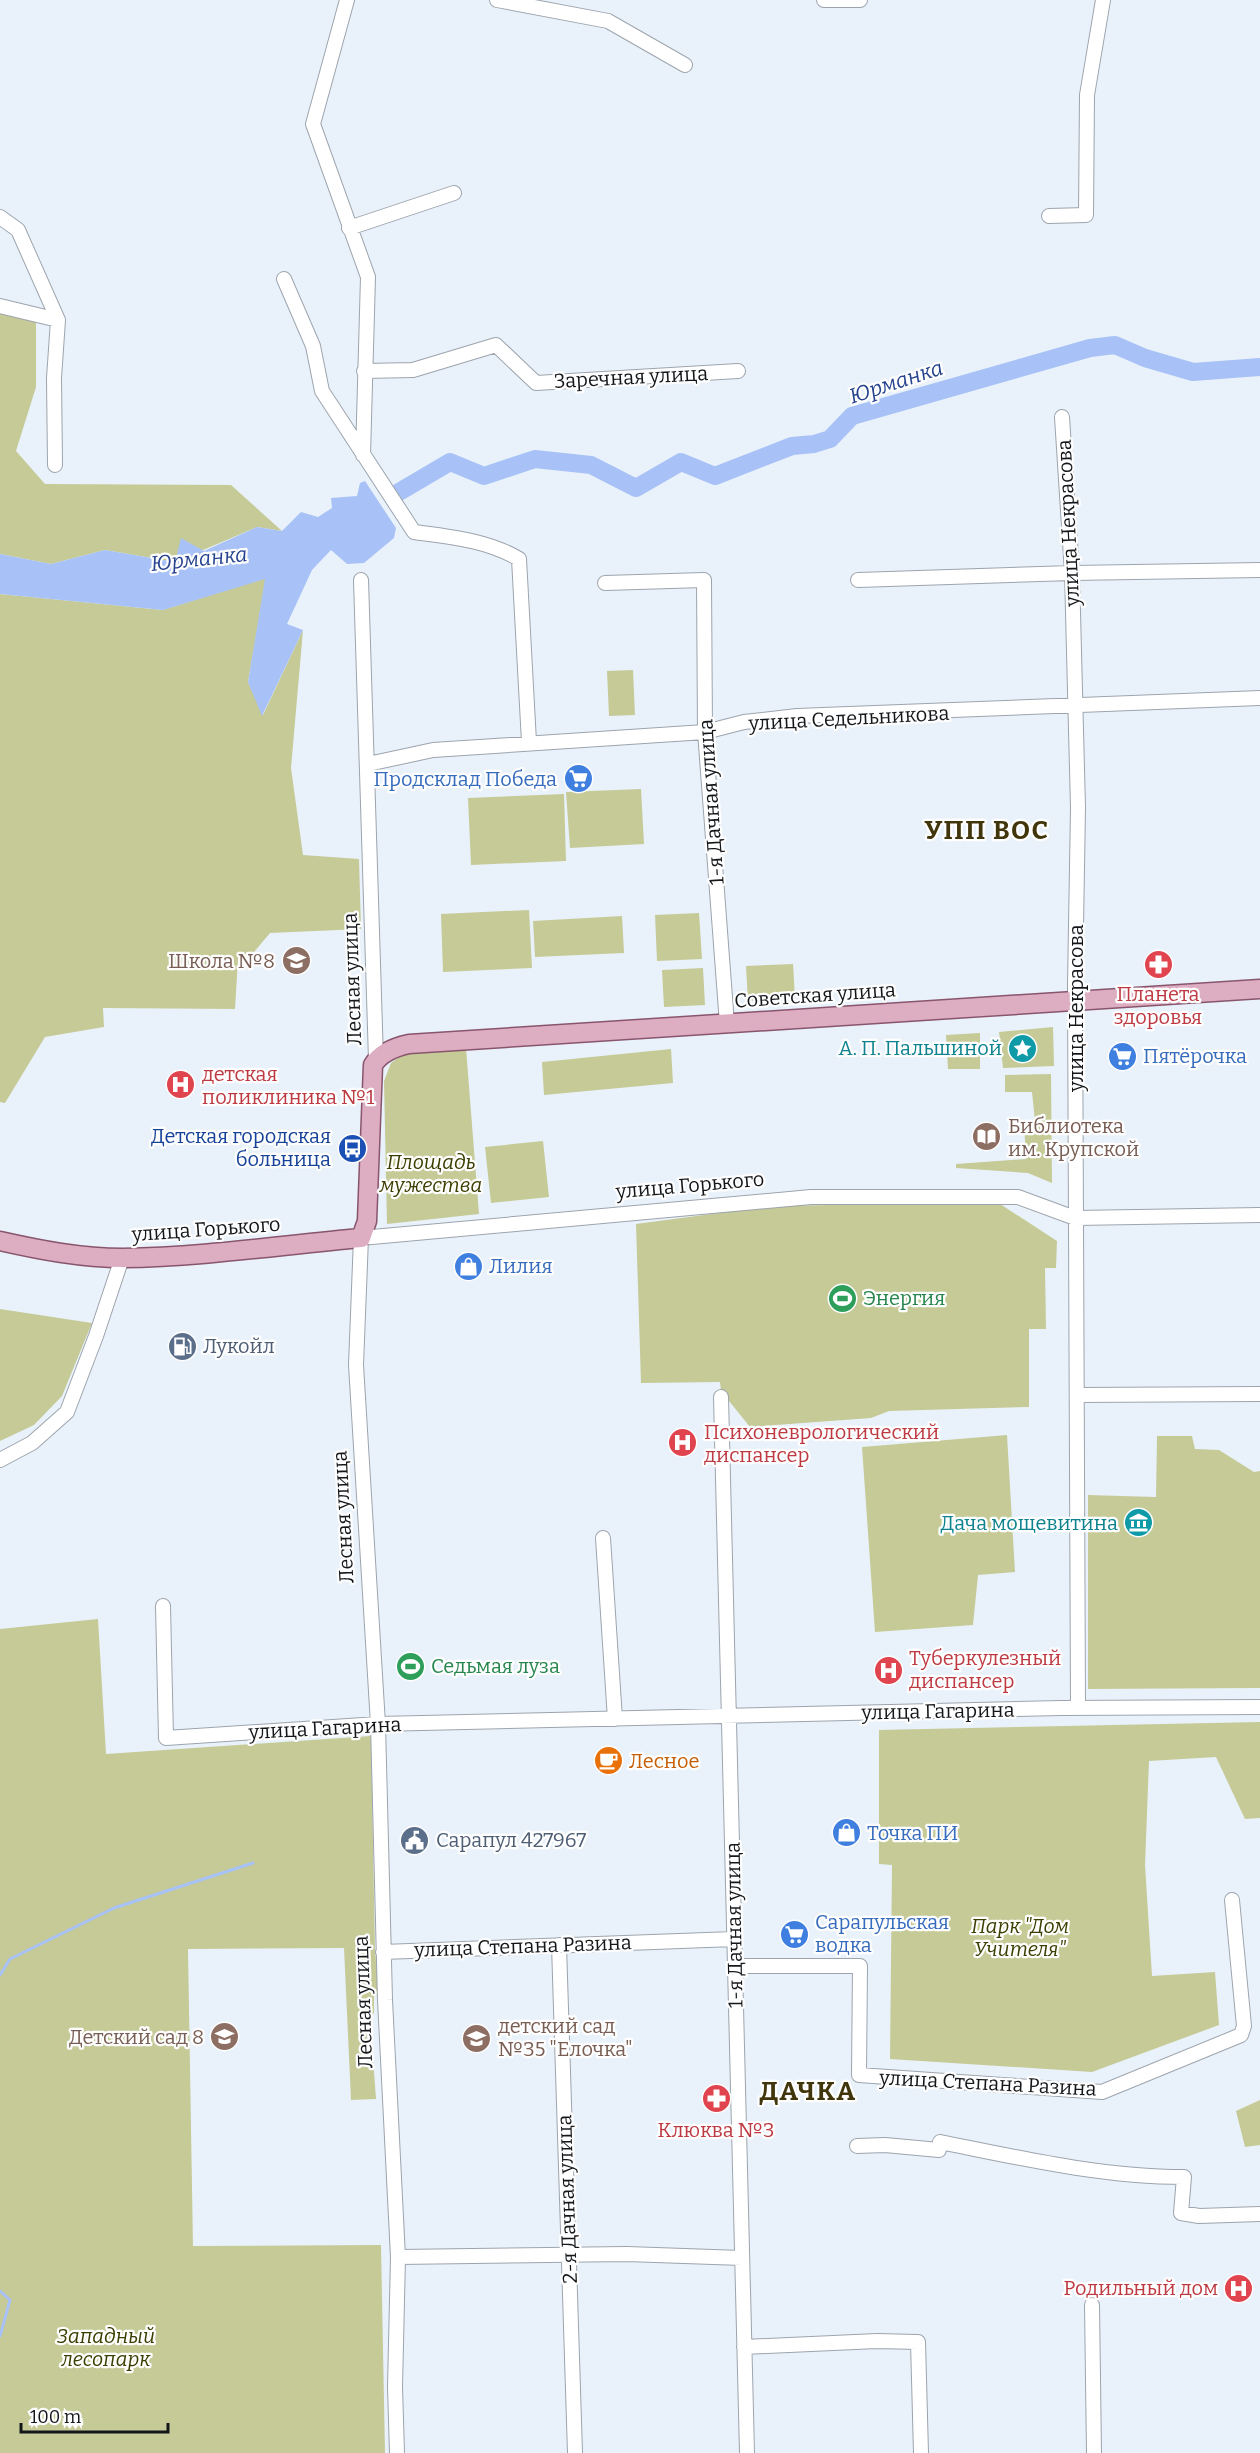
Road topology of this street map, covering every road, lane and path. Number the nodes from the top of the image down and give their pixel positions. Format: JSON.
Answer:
{"nodes":[{"id":1,"x":346,"y":0,"type":"edge"},
{"id":2,"x":497,"y":0,"type":"edge"},
{"id":3,"x":824,"y":0,"type":"edge"},
{"id":4,"x":860,"y":0,"type":"edge"},
{"id":5,"x":1103,"y":0,"type":"edge"},
{"id":6,"x":685,"y":65,"type":"dead end"},
{"id":7,"x":453,"y":193,"type":"dead end"},
{"id":8,"x":1048,"y":216,"type":"dead end"},
{"id":9,"x":0,"y":217,"type":"edge"},
{"id":10,"x":349,"y":228,"type":"junction"},
{"id":11,"x":284,"y":279,"type":"dead end"},
{"id":12,"x":0,"y":306,"type":"edge"},
{"id":13,"x":58,"y":320,"type":"junction"},
{"id":14,"x":364,"y":370,"type":"junction"},
{"id":15,"x":738,"y":371,"type":"dead end"},
{"id":16,"x":1062,"y":417,"type":"dead end"},
{"id":17,"x":363,"y":455,"type":"junction"},
{"id":18,"x":55,"y":465,"type":"dead end"},
{"id":19,"x":1260,"y":570,"type":"edge"},
{"id":20,"x":1072,"y":573,"type":"junction"},
{"id":21,"x":361,"y":580,"type":"dead end"},
{"id":22,"x":858,"y":580,"type":"dead end"},
{"id":23,"x":605,"y":583,"type":"dead end"},
{"id":24,"x":1260,"y":698,"type":"edge"},
{"id":25,"x":1076,"y":706,"type":"junction"},
{"id":26,"x":705,"y":732,"type":"junction"},
{"id":27,"x":529,"y":742,"type":"junction"},
{"id":28,"x":368,"y":764,"type":"junction"},
{"id":29,"x":1260,"y":989,"type":"edge"},
{"id":30,"x":1075,"y":1001,"type":"junction"},
{"id":31,"x":726,"y":1024,"type":"junction"},
{"id":32,"x":376,"y":1060,"type":"junction"},
{"id":33,"x":1260,"y":1215,"type":"edge"},
{"id":34,"x":1075,"y":1218,"type":"junction"},
{"id":35,"x":361,"y":1238,"type":"junction"},
{"id":36,"x":0,"y":1241,"type":"edge"},
{"id":37,"x":122,"y":1258,"type":"junction"},
{"id":38,"x":1260,"y":1394,"type":"edge"},
{"id":39,"x":1077,"y":1395,"type":"junction"},
{"id":40,"x":721,"y":1397,"type":"dead end"},
{"id":41,"x":0,"y":1460,"type":"edge"},
{"id":42,"x":603,"y":1538,"type":"dead end"},
{"id":43,"x":163,"y":1606,"type":"dead end"},
{"id":44,"x":1260,"y":1707,"type":"edge"},
{"id":45,"x":1078,"y":1708,"type":"junction"},
{"id":46,"x":728,"y":1716,"type":"junction"},
{"id":47,"x":615,"y":1719,"type":"junction"},
{"id":48,"x":378,"y":1724,"type":"junction"},
{"id":49,"x":1232,"y":1900,"type":"dead end"},
{"id":50,"x":734,"y":1939,"type":"junction"},
{"id":51,"x":559,"y":1945,"type":"junction"},
{"id":52,"x":383,"y":1952,"type":"junction"},
{"id":53,"x":735,"y":1966,"type":"junction"},
{"id":54,"x":856,"y":2146,"type":"dead end"},
{"id":55,"x":1260,"y":2214,"type":"edge"},
{"id":56,"x":569,"y":2254,"type":"junction"},
{"id":57,"x":398,"y":2257,"type":"junction"},
{"id":58,"x":742,"y":2258,"type":"junction"},
{"id":59,"x":1092,"y":2305,"type":"dead end"},
{"id":60,"x":744,"y":2347,"type":"junction"},
{"id":61,"x":397,"y":2453,"type":"edge"},
{"id":62,"x":575,"y":2453,"type":"edge"},
{"id":63,"x":747,"y":2453,"type":"edge"},
{"id":64,"x":921,"y":2453,"type":"edge"},
{"id":65,"x":1094,"y":2453,"type":"edge"}],
"edges":[{"from":1,"to":10,"type":"street"},
{"from":2,"to":6,"type":"street"},
{"from":3,"to":4,"type":"street"},
{"from":5,"to":8,"type":"street"},
{"from":7,"to":10,"type":"street"},
{"from":9,"to":13,"type":"street"},
{"from":10,"to":14,"type":"street"},
{"from":11,"to":17,"type":"street"},
{"from":12,"to":13,"type":"street"},
{"from":13,"to":18,"type":"street"},
{"from":14,"to":15,"type":"street","name":"Заречная улица"},
{"from":14,"to":17,"type":"street"},
{"from":16,"to":20,"type":"street","name":"улица Некрасова"},
{"from":17,"to":27,"type":"street"},
{"from":19,"to":20,"type":"street"},
{"from":20,"to":22,"type":"street"},
{"from":20,"to":25,"type":"street","name":"улица Некрасова"},
{"from":21,"to":28,"type":"street","name":"Лесная улица"},
{"from":23,"to":26,"type":"street","name":"1-я Дачная улица"},
{"from":24,"to":25,"type":"street","name":"улица Седельникова"},
{"from":25,"to":26,"type":"street","name":"улица Седельникова"},
{"from":25,"to":30,"type":"street","name":"улица Некрасова"},
{"from":26,"to":27,"type":"street","name":"улица Седельникова"},
{"from":26,"to":31,"type":"street","name":"1-я Дачная улица"},
{"from":27,"to":28,"type":"street","name":"улица Седельникова"},
{"from":28,"to":32,"type":"street","name":"Лесная улица"},
{"from":29,"to":30,"type":"main road","name":"Советская улица"},
{"from":30,"to":31,"type":"main road","name":"Советская улица"},
{"from":30,"to":34,"type":"street","name":"улица Некрасова"},
{"from":31,"to":32,"type":"main road","name":"Советская улица"},
{"from":32,"to":35,"type":"main road","name":"Лесная улица"},
{"from":33,"to":34,"type":"street","name":"улица Горького"},
{"from":34,"to":35,"type":"street","name":"улица Горького"},
{"from":34,"to":39,"type":"street","name":"улица Некрасова"},
{"from":35,"to":37,"type":"main road","name":"улица Горького"},
{"from":35,"to":48,"type":"street","name":"Лесная улица"},
{"from":36,"to":37,"type":"main road","name":"улица Горького"},
{"from":37,"to":41,"type":"street"},
{"from":38,"to":39,"type":"street"},
{"from":39,"to":45,"type":"street","name":"улица Некрасова"},
{"from":40,"to":46,"type":"street","name":"1-я Дачная улица"},
{"from":42,"to":47,"type":"street"},
{"from":43,"to":48,"type":"street","name":"улица Гагарина"},
{"from":44,"to":45,"type":"street","name":"улица Гагарина"},
{"from":45,"to":46,"type":"street","name":"улица Гагарина"},
{"from":46,"to":47,"type":"street","name":"улица Гагарина"},
{"from":46,"to":50,"type":"street","name":"1-я Дачная улица"},
{"from":47,"to":48,"type":"street","name":"улица Гагарина"},
{"from":48,"to":52,"type":"street","name":"Лесная улица"},
{"from":49,"to":53,"type":"street","name":"улица Степана Разина"},
{"from":50,"to":51,"type":"street","name":"улица Степана Разина"},
{"from":50,"to":53,"type":"street","name":"1-я Дачная улица"},
{"from":51,"to":52,"type":"street","name":"улица Степана Разина"},
{"from":51,"to":56,"type":"street","name":"2-я Дачная улица"},
{"from":52,"to":57,"type":"street","name":"Лесная улица"},
{"from":53,"to":58,"type":"street","name":"1-я Дачная улица"},
{"from":54,"to":55,"type":"street"},
{"from":56,"to":57,"type":"street"},
{"from":56,"to":58,"type":"street"},
{"from":56,"to":62,"type":"street","name":"2-я Дачная улица"},
{"from":57,"to":61,"type":"street","name":"Лесная улица"},
{"from":58,"to":60,"type":"street","name":"1-я Дачная улица"},
{"from":59,"to":65,"type":"street"},
{"from":60,"to":63,"type":"street","name":"1-я Дачная улица"},
{"from":60,"to":64,"type":"street"}]}
